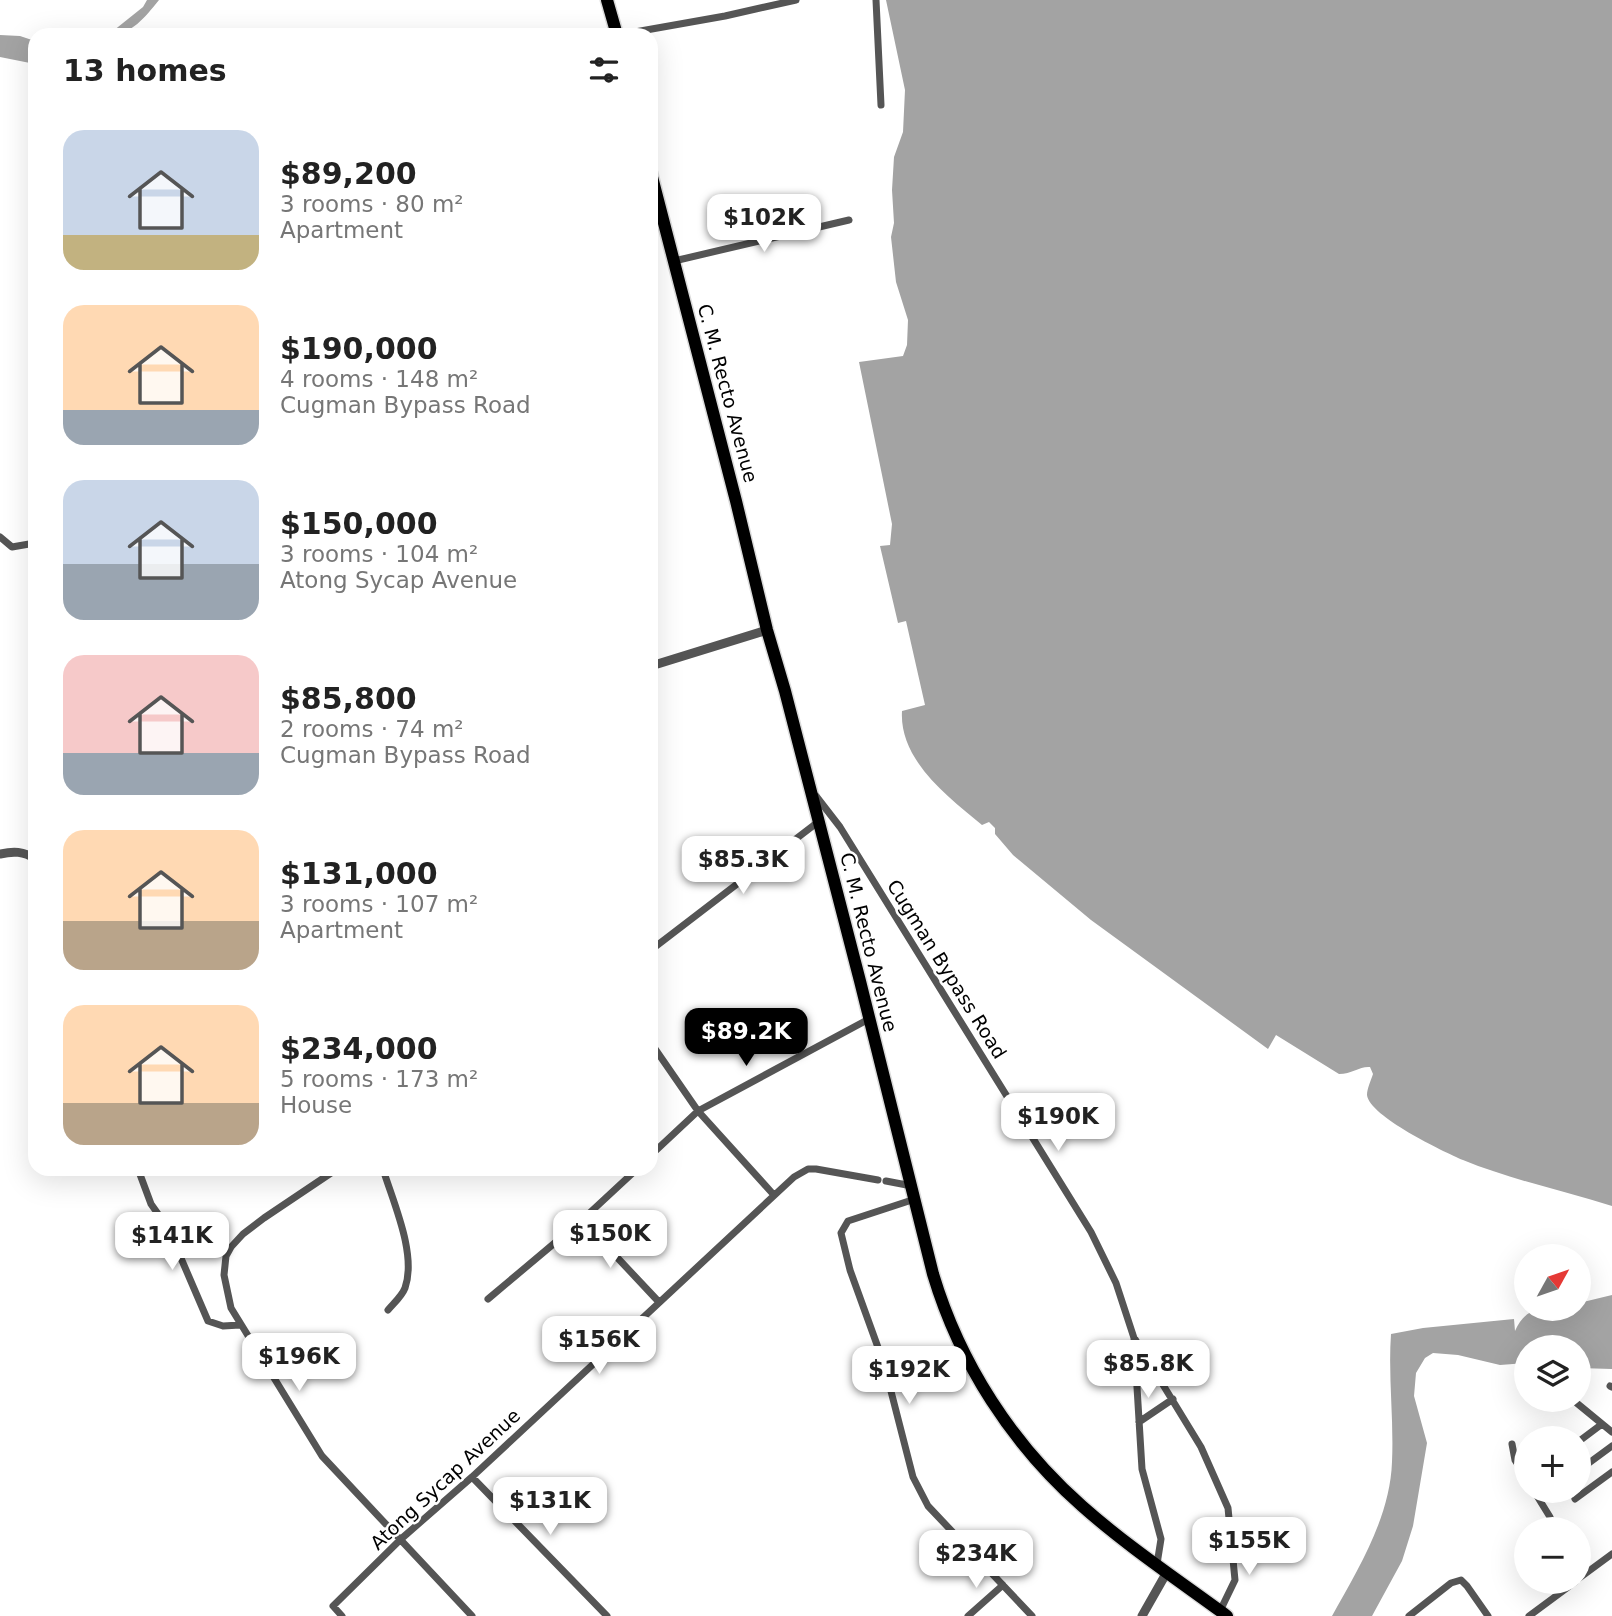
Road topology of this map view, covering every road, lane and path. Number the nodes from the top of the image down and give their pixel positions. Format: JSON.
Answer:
{"nodes":[{"id":1,"x":607,"y":0,"type":"edge"},
{"id":2,"x":796,"y":0,"type":"edge"},
{"id":3,"x":876,"y":0,"type":"edge"},
{"id":4,"x":615,"y":28,"type":"edge"},
{"id":5,"x":657,"y":28,"type":"edge"},
{"id":6,"x":881,"y":105,"type":"dead end"},
{"id":7,"x":658,"y":200,"type":"edge"},
{"id":8,"x":849,"y":220,"type":"dead end"},
{"id":9,"x":674,"y":261,"type":"junction"},
{"id":10,"x":0,"y":537,"type":"edge"},
{"id":11,"x":28,"y":544,"type":"edge"},
{"id":12,"x":767,"y":630,"type":"junction"},
{"id":13,"x":658,"y":664,"type":"edge"},
{"id":14,"x":811,"y":790,"type":"junction"},
{"id":15,"x":818,"y":822,"type":"junction"},
{"id":16,"x":0,"y":854,"type":"edge"},
{"id":17,"x":28,"y":854,"type":"edge"},
{"id":18,"x":658,"y":945,"type":"edge"},
{"id":19,"x":869,"y":1019,"type":"junction"},
{"id":20,"x":658,"y":1053,"type":"edge"},
{"id":21,"x":698,"y":1111,"type":"junction"},
{"id":22,"x":658,"y":1149,"type":"edge"},
{"id":23,"x":141,"y":1176,"type":"edge"},
{"id":24,"x":327,"y":1176,"type":"edge"},
{"id":25,"x":385,"y":1176,"type":"edge"},
{"id":26,"x":629,"y":1176,"type":"edge"},
{"id":27,"x":914,"y":1193,"type":"junction"},
{"id":28,"x":774,"y":1194,"type":"junction"},
{"id":29,"x":582,"y":1220,"type":"junction"},
{"id":30,"x":488,"y":1299,"type":"dead end"},
{"id":31,"x":658,"y":1301,"type":"junction"},
{"id":32,"x":388,"y":1310,"type":"dead end"},
{"id":33,"x":240,"y":1325,"type":"junction"},
{"id":34,"x":1134,"y":1338,"type":"junction"},
{"id":35,"x":1172,"y":1399,"type":"junction"},
{"id":36,"x":1588,"y":1412,"type":"edge"},
{"id":37,"x":1139,"y":1422,"type":"junction"},
{"id":38,"x":1602,"y":1424,"type":"junction"},
{"id":39,"x":1591,"y":1432,"type":"edge"},
{"id":40,"x":1612,"y":1432,"type":"edge"},
{"id":41,"x":1512,"y":1444,"type":"dead end"},
{"id":42,"x":1612,"y":1446,"type":"edge"},
{"id":43,"x":1514,"y":1455,"type":"edge"},
{"id":44,"x":1591,"y":1461,"type":"edge"},
{"id":45,"x":1612,"y":1472,"type":"edge"},
{"id":46,"x":472,"y":1477,"type":"junction"},
{"id":47,"x":1591,"y":1487,"type":"edge"},
{"id":48,"x":401,"y":1539,"type":"junction"},
{"id":49,"x":1612,"y":1554,"type":"edge"},
{"id":50,"x":1162,"y":1568,"type":"junction"},
{"id":51,"x":1591,"y":1568,"type":"edge"},
{"id":52,"x":1003,"y":1585,"type":"junction"},
{"id":53,"x":1557,"y":1594,"type":"edge"},
{"id":54,"x":1224,"y":1614,"type":"edge"},
{"id":55,"x":342,"y":1616,"type":"edge"},
{"id":56,"x":472,"y":1616,"type":"edge"},
{"id":57,"x":607,"y":1616,"type":"edge"},
{"id":58,"x":968,"y":1616,"type":"edge"},
{"id":59,"x":1032,"y":1616,"type":"edge"},
{"id":60,"x":1142,"y":1616,"type":"edge"},
{"id":61,"x":1409,"y":1616,"type":"edge"},
{"id":62,"x":1488,"y":1616,"type":"edge"},
{"id":63,"x":1529,"y":1616,"type":"edge"}],
"edges":[{"from":1,"to":4,"type":"highway"},
{"from":2,"to":5,"type":"street"},
{"from":3,"to":6,"type":"street"},
{"from":7,"to":9,"type":"highway","name":"C. M. Recto Avenue"},
{"from":8,"to":9,"type":"street"},
{"from":9,"to":12,"type":"highway","name":"C. M. Recto Avenue"},
{"from":10,"to":11,"type":"street"},
{"from":12,"to":13,"type":"street"},
{"from":12,"to":14,"type":"highway","name":"C. M. Recto Avenue"},
{"from":14,"to":15,"type":"highway","name":"C. M. Recto Avenue"},
{"from":14,"to":34,"type":"street","name":"Cugman Bypass Road"},
{"from":15,"to":18,"type":"street"},
{"from":15,"to":19,"type":"highway","name":"C. M. Recto Avenue"},
{"from":16,"to":17,"type":"street"},
{"from":19,"to":21,"type":"street"},
{"from":19,"to":27,"type":"highway","name":"C. M. Recto Avenue"},
{"from":20,"to":21,"type":"street"},
{"from":21,"to":22,"type":"street"},
{"from":21,"to":28,"type":"street"},
{"from":23,"to":33,"type":"street"},
{"from":24,"to":33,"type":"street"},
{"from":25,"to":32,"type":"street"},
{"from":26,"to":29,"type":"street"},
{"from":27,"to":28,"type":"street","name":"Atong Sycap Avenue"},
{"from":27,"to":50,"type":"highway","name":"C. M. Recto Avenue"},
{"from":27,"to":52,"type":"street"},
{"from":28,"to":31,"type":"street","name":"Atong Sycap Avenue"},
{"from":29,"to":30,"type":"street"},
{"from":29,"to":31,"type":"street"},
{"from":31,"to":46,"type":"street","name":"Atong Sycap Avenue"},
{"from":33,"to":48,"type":"street"},
{"from":34,"to":35,"type":"street"},
{"from":34,"to":37,"type":"street","name":"Cugman Bypass Road"},
{"from":35,"to":37,"type":"street"},
{"from":35,"to":54,"type":"street"},
{"from":36,"to":38,"type":"street"},
{"from":37,"to":50,"type":"street","name":"Cugman Bypass Road"},
{"from":38,"to":39,"type":"street"},
{"from":38,"to":40,"type":"street"},
{"from":41,"to":43,"type":"street"},
{"from":42,"to":44,"type":"street"},
{"from":45,"to":47,"type":"street"},
{"from":46,"to":48,"type":"street","name":"Atong Sycap Avenue"},
{"from":46,"to":57,"type":"street"},
{"from":48,"to":55,"type":"street","name":"Atong Sycap Avenue"},
{"from":48,"to":56,"type":"street"},
{"from":49,"to":51,"type":"street"},
{"from":50,"to":54,"type":"highway","name":"C. M. Recto Avenue"},
{"from":50,"to":60,"type":"street"},
{"from":52,"to":58,"type":"street"},
{"from":52,"to":59,"type":"street"},
{"from":53,"to":63,"type":"street"},
{"from":61,"to":62,"type":"street"}]}
